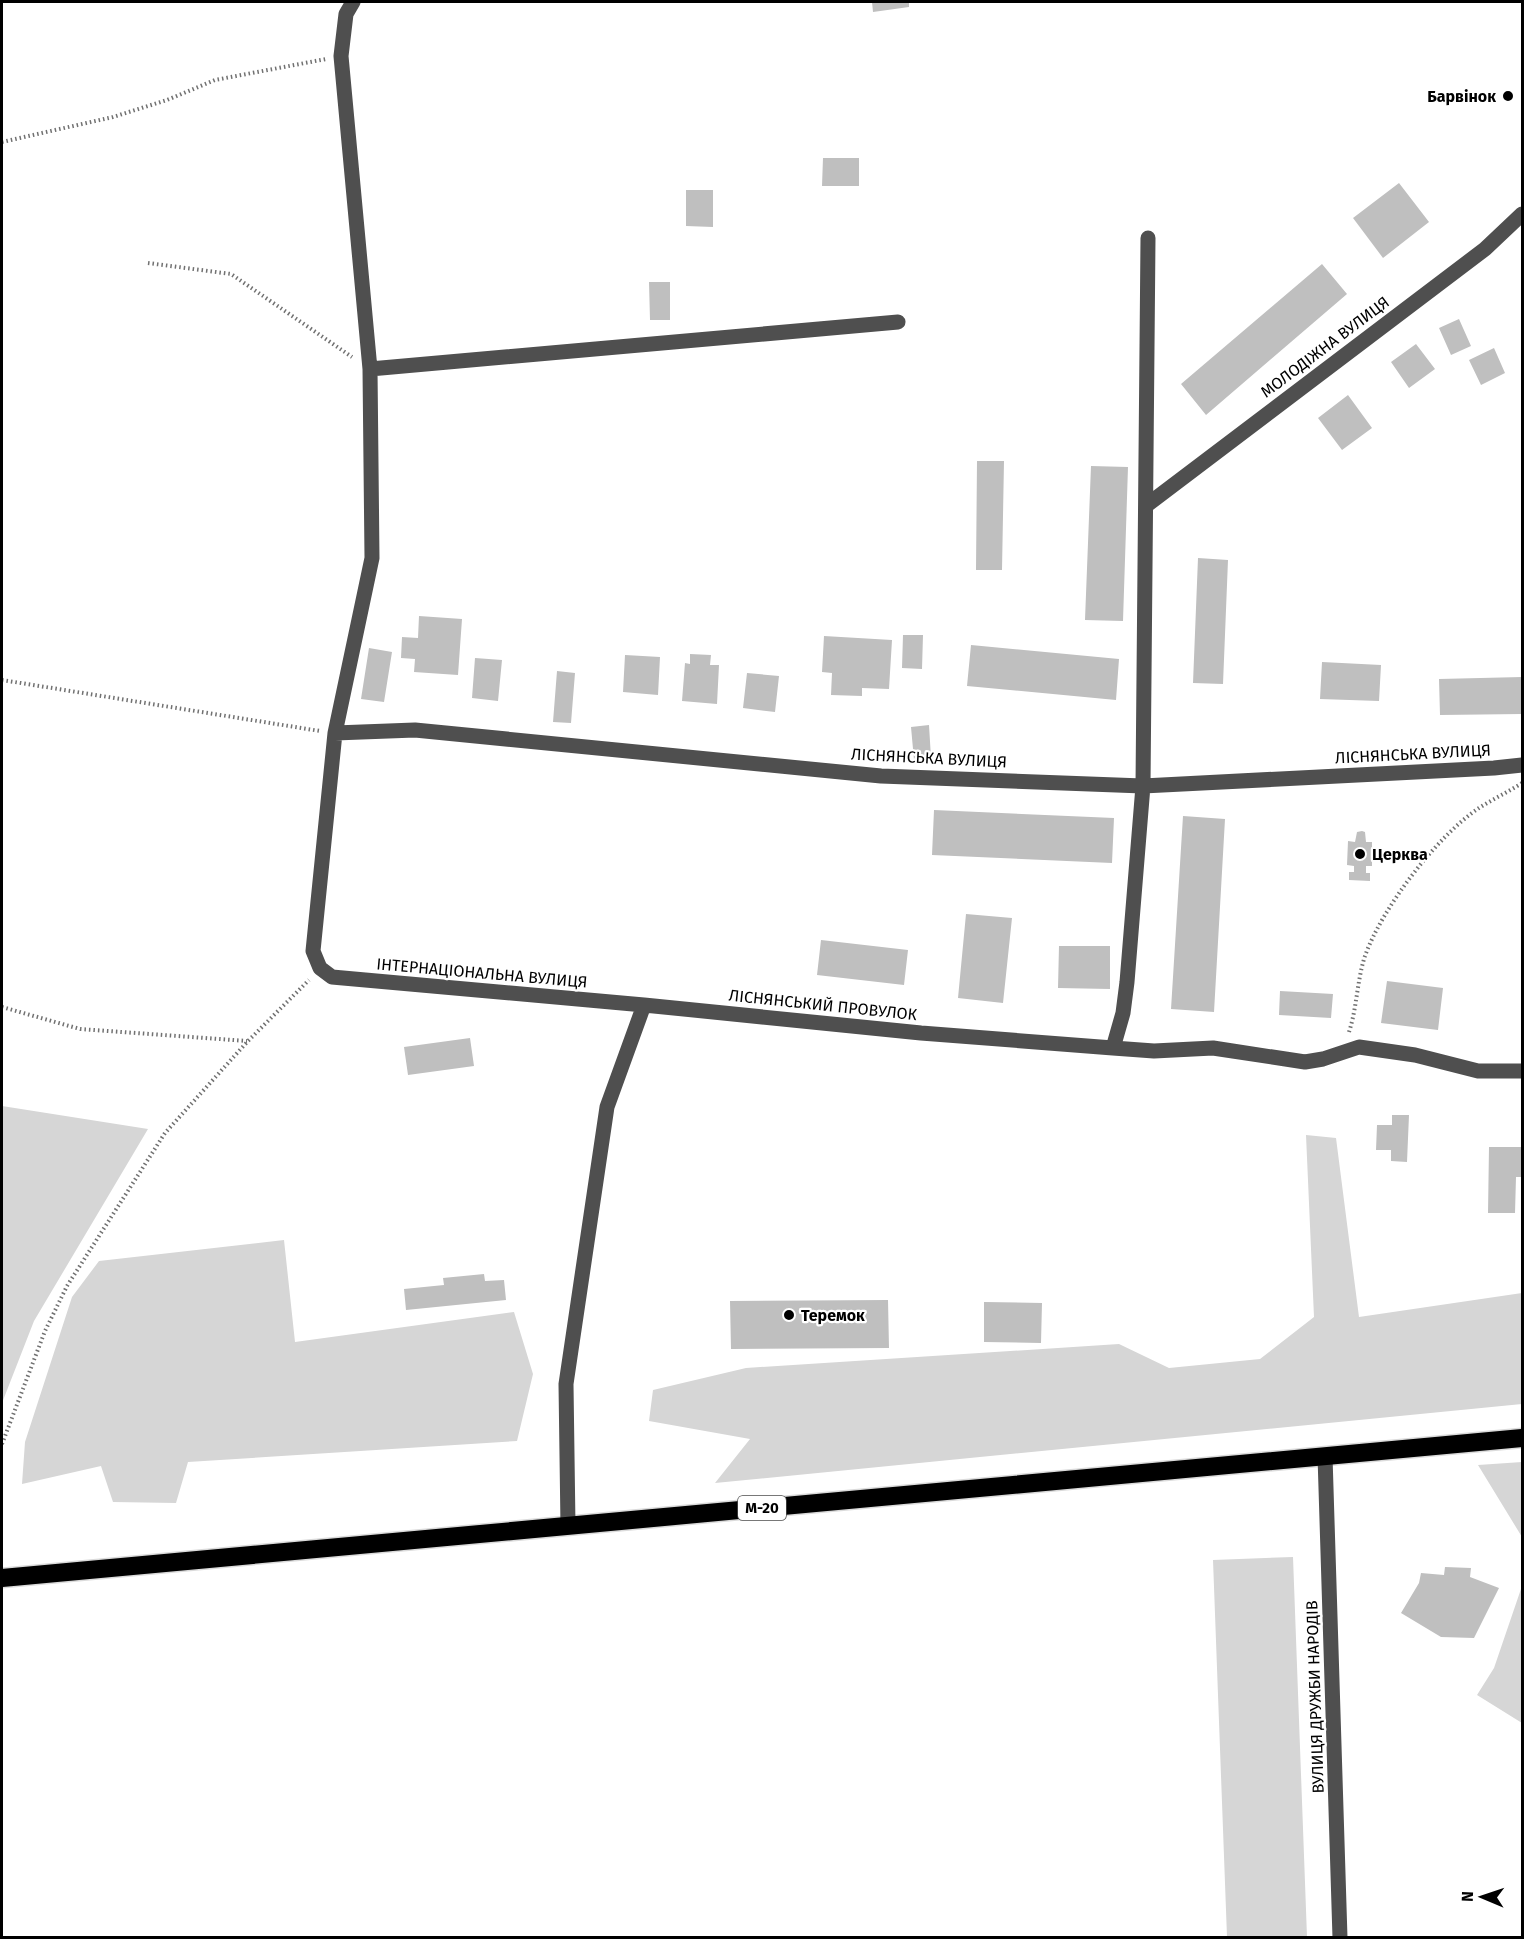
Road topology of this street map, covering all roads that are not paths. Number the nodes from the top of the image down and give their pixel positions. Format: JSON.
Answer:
{"nodes":[{"id":1,"x":348,"y":6,"type":"edge"},
{"id":2,"x":1522,"y":214,"type":"edge"},
{"id":3,"x":1148,"y":238,"type":"dead end"},
{"id":4,"x":898,"y":322,"type":"dead end"},
{"id":5,"x":370,"y":369,"type":"junction"},
{"id":6,"x":1146,"y":505,"type":"junction"},
{"id":7,"x":335,"y":733,"type":"junction"},
{"id":8,"x":1522,"y":765,"type":"edge"},
{"id":9,"x":1143,"y":786,"type":"junction"},
{"id":10,"x":644,"y":1005,"type":"junction"},
{"id":11,"x":1113,"y":1048,"type":"junction"},
{"id":12,"x":1522,"y":1071,"type":"edge"},
{"id":13,"x":1522,"y":1438,"type":"edge"},
{"id":14,"x":1325,"y":1456,"type":"junction"},
{"id":15,"x":568,"y":1526,"type":"junction"},
{"id":16,"x":2,"y":1578,"type":"edge"},
{"id":17,"x":1340,"y":1938,"type":"edge"}],
"edges":[{"from":1,"to":5,"type":"street"},
{"from":2,"to":6,"type":"street","name":"МОЛОДІЖНА ВУЛИЦЯ"},
{"from":3,"to":6,"type":"street"},
{"from":4,"to":5,"type":"street"},
{"from":5,"to":7,"type":"street"},
{"from":6,"to":9,"type":"street"},
{"from":7,"to":9,"type":"street","name":"ЛІСНЯНСЬКА ВУЛИЦЯ"},
{"from":7,"to":10,"type":"street","name":"ІНТЕРНАЦІОНАЛЬНА ВУЛИЦЯ"},
{"from":8,"to":9,"type":"street","name":"ЛІСНЯНСЬКА ВУЛИЦЯ"},
{"from":9,"to":11,"type":"street"},
{"from":10,"to":11,"type":"street","name":"ЛІСНЯНСЬКИЙ ПРОВУЛОК"},
{"from":10,"to":15,"type":"street"},
{"from":11,"to":12,"type":"street","name":"ЛІСНЯНСЬКИЙ ПРОВУЛОК"},
{"from":13,"to":14,"type":"highway","number":"М-20"},
{"from":14,"to":15,"type":"highway","number":"М-20"},
{"from":14,"to":17,"type":"street","name":"ВУЛИЦЯ ДРУЖБИ НАРОДІВ"},
{"from":15,"to":16,"type":"highway","number":"М-20"}]}
